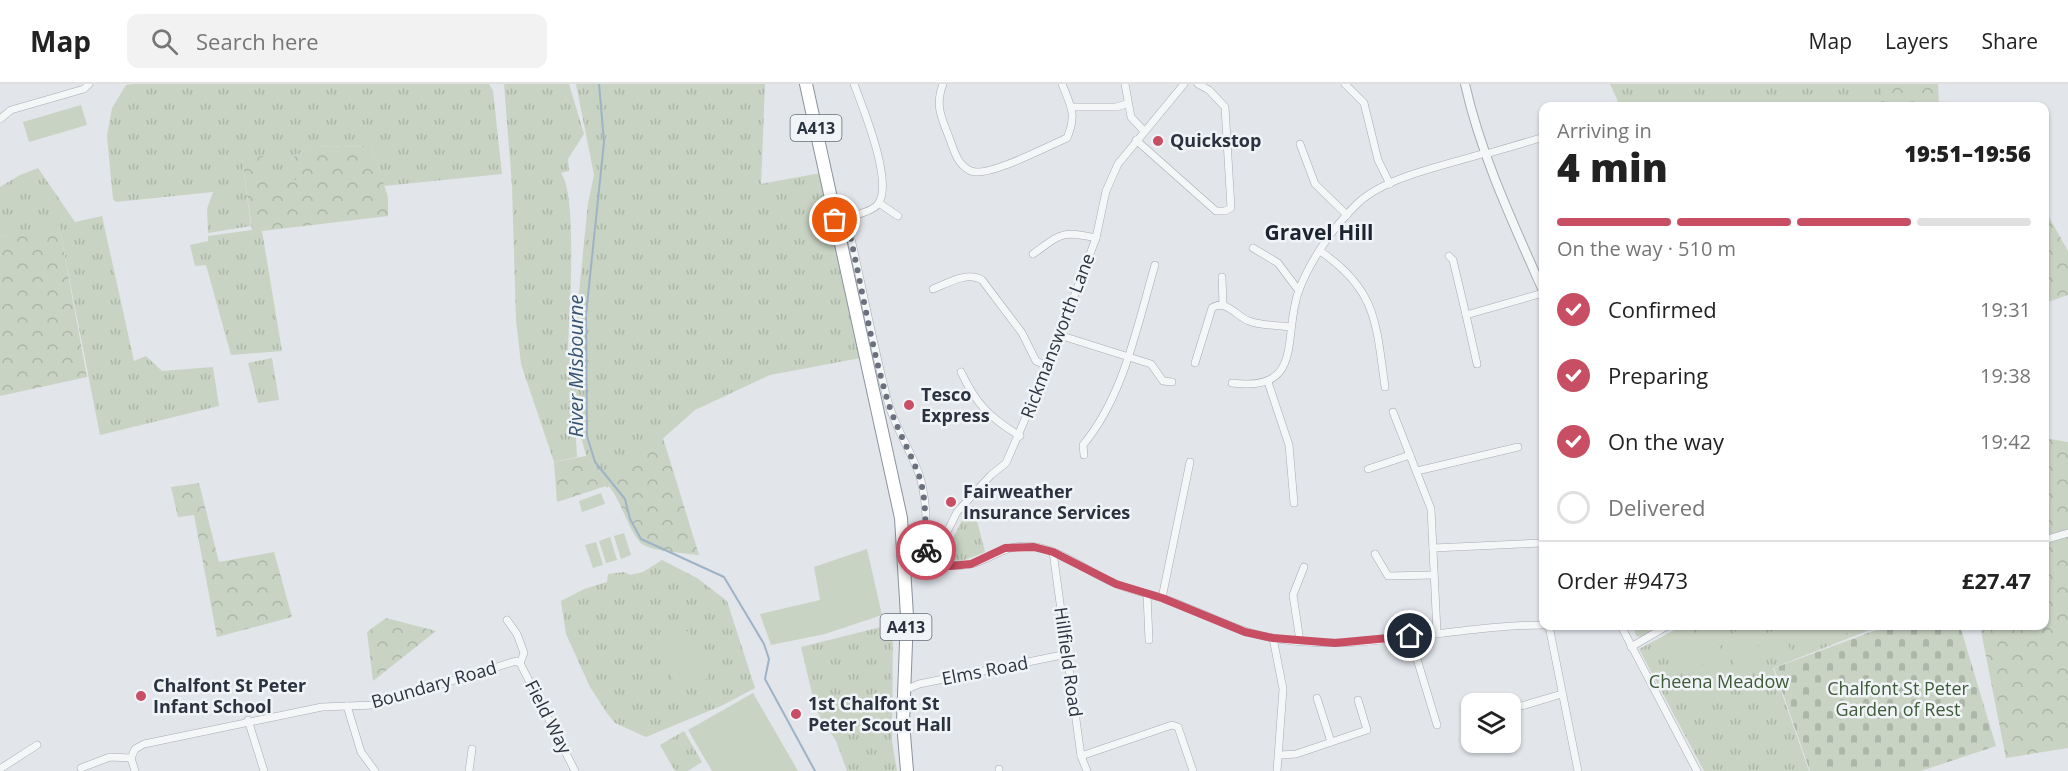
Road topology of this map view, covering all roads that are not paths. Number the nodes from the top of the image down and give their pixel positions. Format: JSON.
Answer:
{"nodes":[{"id":1,"x":89,"y":84,"type":"edge"},
{"id":2,"x":806,"y":84,"type":"edge"},
{"id":3,"x":854,"y":84,"type":"edge"},
{"id":4,"x":943,"y":84,"type":"edge"},
{"id":5,"x":1062,"y":84,"type":"edge"},
{"id":6,"x":1125,"y":84,"type":"edge"},
{"id":7,"x":1184,"y":84,"type":"edge"},
{"id":8,"x":1198,"y":84,"type":"edge"},
{"id":9,"x":1345,"y":84,"type":"edge"},
{"id":10,"x":1465,"y":84,"type":"edge"},
{"id":11,"x":1127,"y":104,"type":"junction"},
{"id":12,"x":1071,"y":107,"type":"junction"},
{"id":13,"x":0,"y":119,"type":"edge"},
{"id":14,"x":1144,"y":131,"type":"junction"},
{"id":15,"x":1539,"y":138,"type":"edge"},
{"id":16,"x":1136,"y":140,"type":"junction"},
{"id":17,"x":1300,"y":144,"type":"dead end"},
{"id":18,"x":1485,"y":154,"type":"junction"},
{"id":19,"x":1390,"y":184,"type":"junction"},
{"id":20,"x":879,"y":203,"type":"junction"},
{"id":21,"x":1347,"y":215,"type":"junction"},
{"id":22,"x":898,"y":216,"type":"dead end"},
{"id":23,"x":841,"y":219,"type":"junction"},
{"id":24,"x":1096,"y":238,"type":"junction"},
{"id":25,"x":1253,"y":248,"type":"dead end"},
{"id":26,"x":1320,"y":250,"type":"junction"},
{"id":27,"x":1033,"y":254,"type":"dead end"},
{"id":28,"x":1449,"y":256,"type":"dead end"},
{"id":29,"x":1155,"y":265,"type":"dead end"},
{"id":30,"x":1222,"y":277,"type":"dead end"},
{"id":31,"x":1539,"y":283,"type":"edge"},
{"id":32,"x":933,"y":288,"type":"dead end"},
{"id":33,"x":1299,"y":291,"type":"junction"},
{"id":34,"x":1539,"y":294,"type":"edge"},
{"id":35,"x":1222,"y":305,"type":"junction"},
{"id":36,"x":1466,"y":315,"type":"junction"},
{"id":37,"x":1291,"y":327,"type":"junction"},
{"id":38,"x":1059,"y":334,"type":"junction"},
{"id":39,"x":1127,"y":357,"type":"junction"},
{"id":40,"x":1195,"y":363,"type":"dead end"},
{"id":41,"x":1478,"y":364,"type":"dead end"},
{"id":42,"x":1048,"y":366,"type":"junction"},
{"id":43,"x":961,"y":372,"type":"dead end"},
{"id":44,"x":1172,"y":382,"type":"dead end"},
{"id":45,"x":1268,"y":382,"type":"junction"},
{"id":46,"x":1232,"y":383,"type":"dead end"},
{"id":47,"x":1385,"y":387,"type":"dead end"},
{"id":48,"x":1393,"y":412,"type":"dead end"},
{"id":49,"x":1020,"y":435,"type":"junction"},
{"id":50,"x":1518,"y":447,"type":"dead end"},
{"id":51,"x":1084,"y":455,"type":"dead end"},
{"id":52,"x":1410,"y":455,"type":"junction"},
{"id":53,"x":1190,"y":462,"type":"dead end"},
{"id":54,"x":986,"y":468,"type":"dead end"},
{"id":55,"x":1368,"y":469,"type":"dead end"},
{"id":56,"x":1417,"y":471,"type":"junction"},
{"id":57,"x":991,"y":475,"type":"junction"},
{"id":58,"x":1294,"y":503,"type":"dead end"},
{"id":59,"x":2068,"y":533,"type":"edge"},
{"id":60,"x":2049,"y":539,"type":"edge"},
{"id":61,"x":1539,"y":543,"type":"edge"},
{"id":62,"x":1433,"y":548,"type":"junction"},
{"id":63,"x":1053,"y":552,"type":"junction"},
{"id":64,"x":1375,"y":554,"type":"dead end"},
{"id":65,"x":927,"y":561,"type":"junction"},
{"id":66,"x":906,"y":564,"type":"junction"},
{"id":67,"x":1304,"y":567,"type":"dead end"},
{"id":68,"x":1434,"y":575,"type":"junction"},
{"id":69,"x":1147,"y":594,"type":"junction"},
{"id":70,"x":1162,"y":598,"type":"junction"},
{"id":71,"x":507,"y":620,"type":"dead end"},
{"id":72,"x":1539,"y":625,"type":"edge"},
{"id":73,"x":1550,"y":630,"type":"edge"},
{"id":74,"x":1623,"y":630,"type":"edge"},
{"id":75,"x":1660,"y":630,"type":"edge"},
{"id":76,"x":1437,"y":632,"type":"junction"},
{"id":77,"x":1410,"y":636,"type":"junction"},
{"id":78,"x":1273,"y":638,"type":"junction"},
{"id":79,"x":1149,"y":640,"type":"dead end"},
{"id":80,"x":1300,"y":641,"type":"junction"},
{"id":81,"x":1631,"y":647,"type":"junction"},
{"id":82,"x":1066,"y":654,"type":"junction"},
{"id":83,"x":520,"y":663,"type":"junction"},
{"id":84,"x":905,"y":690,"type":"junction"},
{"id":85,"x":1562,"y":694,"type":"junction"},
{"id":86,"x":1317,"y":698,"type":"dead end"},
{"id":87,"x":1358,"y":700,"type":"dead end"},
{"id":88,"x":348,"y":706,"type":"junction"},
{"id":89,"x":1521,"y":706,"type":"edge"},
{"id":90,"x":248,"y":720,"type":"junction"},
{"id":91,"x":1437,"y":725,"type":"dead end"},
{"id":92,"x":1330,"y":742,"type":"junction"},
{"id":93,"x":37,"y":745,"type":"dead end"},
{"id":94,"x":472,"y":749,"type":"dead end"},
{"id":95,"x":1280,"y":755,"type":"junction"},
{"id":96,"x":1081,"y":756,"type":"junction"},
{"id":97,"x":131,"y":758,"type":"junction"},
{"id":98,"x":81,"y":768,"type":"dead end"},
{"id":99,"x":0,"y":769,"type":"edge"},
{"id":100,"x":135,"y":771,"type":"edge"},
{"id":101,"x":264,"y":771,"type":"edge"},
{"id":102,"x":375,"y":771,"type":"edge"},
{"id":103,"x":469,"y":771,"type":"edge"},
{"id":104,"x":575,"y":771,"type":"edge"},
{"id":105,"x":907,"y":771,"type":"edge"},
{"id":106,"x":1087,"y":771,"type":"edge"},
{"id":107,"x":1193,"y":771,"type":"edge"},
{"id":108,"x":1277,"y":771,"type":"edge"},
{"id":109,"x":1578,"y":771,"type":"edge"},
{"id":110,"x":1697,"y":771,"type":"edge"}],
"edges":[{"from":1,"to":13,"type":"street"},
{"from":2,"to":23,"type":"highway","number":"A413"},
{"from":3,"to":20,"type":"street"},
{"from":4,"to":12,"type":"street"},
{"from":5,"to":12,"type":"street"},
{"from":6,"to":11,"type":"street"},
{"from":7,"to":14,"type":"street","name":"Rickmansworth Lane"},
{"from":8,"to":16,"type":"street"},
{"from":9,"to":19,"type":"street"},
{"from":10,"to":18,"type":"street"},
{"from":11,"to":12,"type":"street"},
{"from":11,"to":14,"type":"street"},
{"from":14,"to":16,"type":"street","name":"Rickmansworth Lane"},
{"from":15,"to":18,"type":"street"},
{"from":16,"to":24,"type":"street","name":"Rickmansworth Lane"},
{"from":17,"to":21,"type":"street"},
{"from":18,"to":19,"type":"street"},
{"from":18,"to":31,"type":"street"},
{"from":19,"to":21,"type":"street"},
{"from":20,"to":22,"type":"street"},
{"from":20,"to":23,"type":"street"},
{"from":21,"to":26,"type":"street"},
{"from":23,"to":65,"type":"street"},
{"from":23,"to":66,"type":"highway","number":"A413"},
{"from":24,"to":27,"type":"street"},
{"from":24,"to":38,"type":"street","name":"Rickmansworth Lane"},
{"from":25,"to":33,"type":"street"},
{"from":26,"to":33,"type":"street"},
{"from":26,"to":47,"type":"street"},
{"from":28,"to":36,"type":"street"},
{"from":29,"to":39,"type":"street"},
{"from":30,"to":35,"type":"street"},
{"from":32,"to":42,"type":"street"},
{"from":33,"to":37,"type":"street"},
{"from":34,"to":36,"type":"street"},
{"from":35,"to":37,"type":"street"},
{"from":35,"to":40,"type":"street"},
{"from":36,"to":41,"type":"street"},
{"from":37,"to":45,"type":"street"},
{"from":38,"to":39,"type":"street"},
{"from":38,"to":42,"type":"street","name":"Rickmansworth Lane"},
{"from":39,"to":44,"type":"street"},
{"from":39,"to":51,"type":"street"},
{"from":42,"to":49,"type":"street","name":"Rickmansworth Lane"},
{"from":43,"to":49,"type":"street"},
{"from":45,"to":46,"type":"street"},
{"from":45,"to":58,"type":"street"},
{"from":48,"to":52,"type":"street"},
{"from":49,"to":57,"type":"street","name":"Rickmansworth Lane"},
{"from":50,"to":56,"type":"street"},
{"from":52,"to":55,"type":"street"},
{"from":52,"to":56,"type":"street"},
{"from":53,"to":70,"type":"street"},
{"from":54,"to":57,"type":"street"},
{"from":56,"to":62,"type":"street"},
{"from":57,"to":65,"type":"street","name":"Rickmansworth Lane"},
{"from":59,"to":60,"type":"street"},
{"from":61,"to":62,"type":"street"},
{"from":62,"to":68,"type":"street"},
{"from":63,"to":65,"type":"street"},
{"from":63,"to":69,"type":"street"},
{"from":63,"to":82,"type":"street","name":"Hillfield Road"},
{"from":64,"to":68,"type":"street"},
{"from":65,"to":66,"type":"street"},
{"from":66,"to":84,"type":"highway","number":"A413"},
{"from":67,"to":80,"type":"street"},
{"from":68,"to":76,"type":"street"},
{"from":69,"to":70,"type":"street"},
{"from":69,"to":79,"type":"street"},
{"from":70,"to":78,"type":"street"},
{"from":71,"to":83,"type":"street"},
{"from":72,"to":76,"type":"street"},
{"from":73,"to":85,"type":"street"},
{"from":74,"to":81,"type":"street"},
{"from":75,"to":81,"type":"street"},
{"from":76,"to":77,"type":"street"},
{"from":77,"to":80,"type":"street"},
{"from":77,"to":91,"type":"street"},
{"from":78,"to":80,"type":"street"},
{"from":78,"to":95,"type":"street"},
{"from":81,"to":110,"type":"street"},
{"from":82,"to":84,"type":"street","name":"Elms Road"},
{"from":82,"to":96,"type":"street","name":"Hillfield Road"},
{"from":83,"to":88,"type":"street","name":"Boundary Road"},
{"from":83,"to":104,"type":"street","name":"Field Way"},
{"from":84,"to":105,"type":"highway","number":"A413"},
{"from":85,"to":89,"type":"street"},
{"from":85,"to":109,"type":"street"},
{"from":86,"to":92,"type":"street"},
{"from":87,"to":92,"type":"street"},
{"from":88,"to":90,"type":"street","name":"Boundary Road"},
{"from":88,"to":102,"type":"street"},
{"from":90,"to":97,"type":"street","name":"Boundary Road"},
{"from":90,"to":101,"type":"street"},
{"from":92,"to":95,"type":"street"},
{"from":93,"to":99,"type":"street"},
{"from":94,"to":103,"type":"street"},
{"from":95,"to":108,"type":"street"},
{"from":96,"to":106,"type":"street","name":"Hillfield Road"},
{"from":96,"to":107,"type":"street"},
{"from":97,"to":98,"type":"street"},
{"from":97,"to":100,"type":"street"}]}
